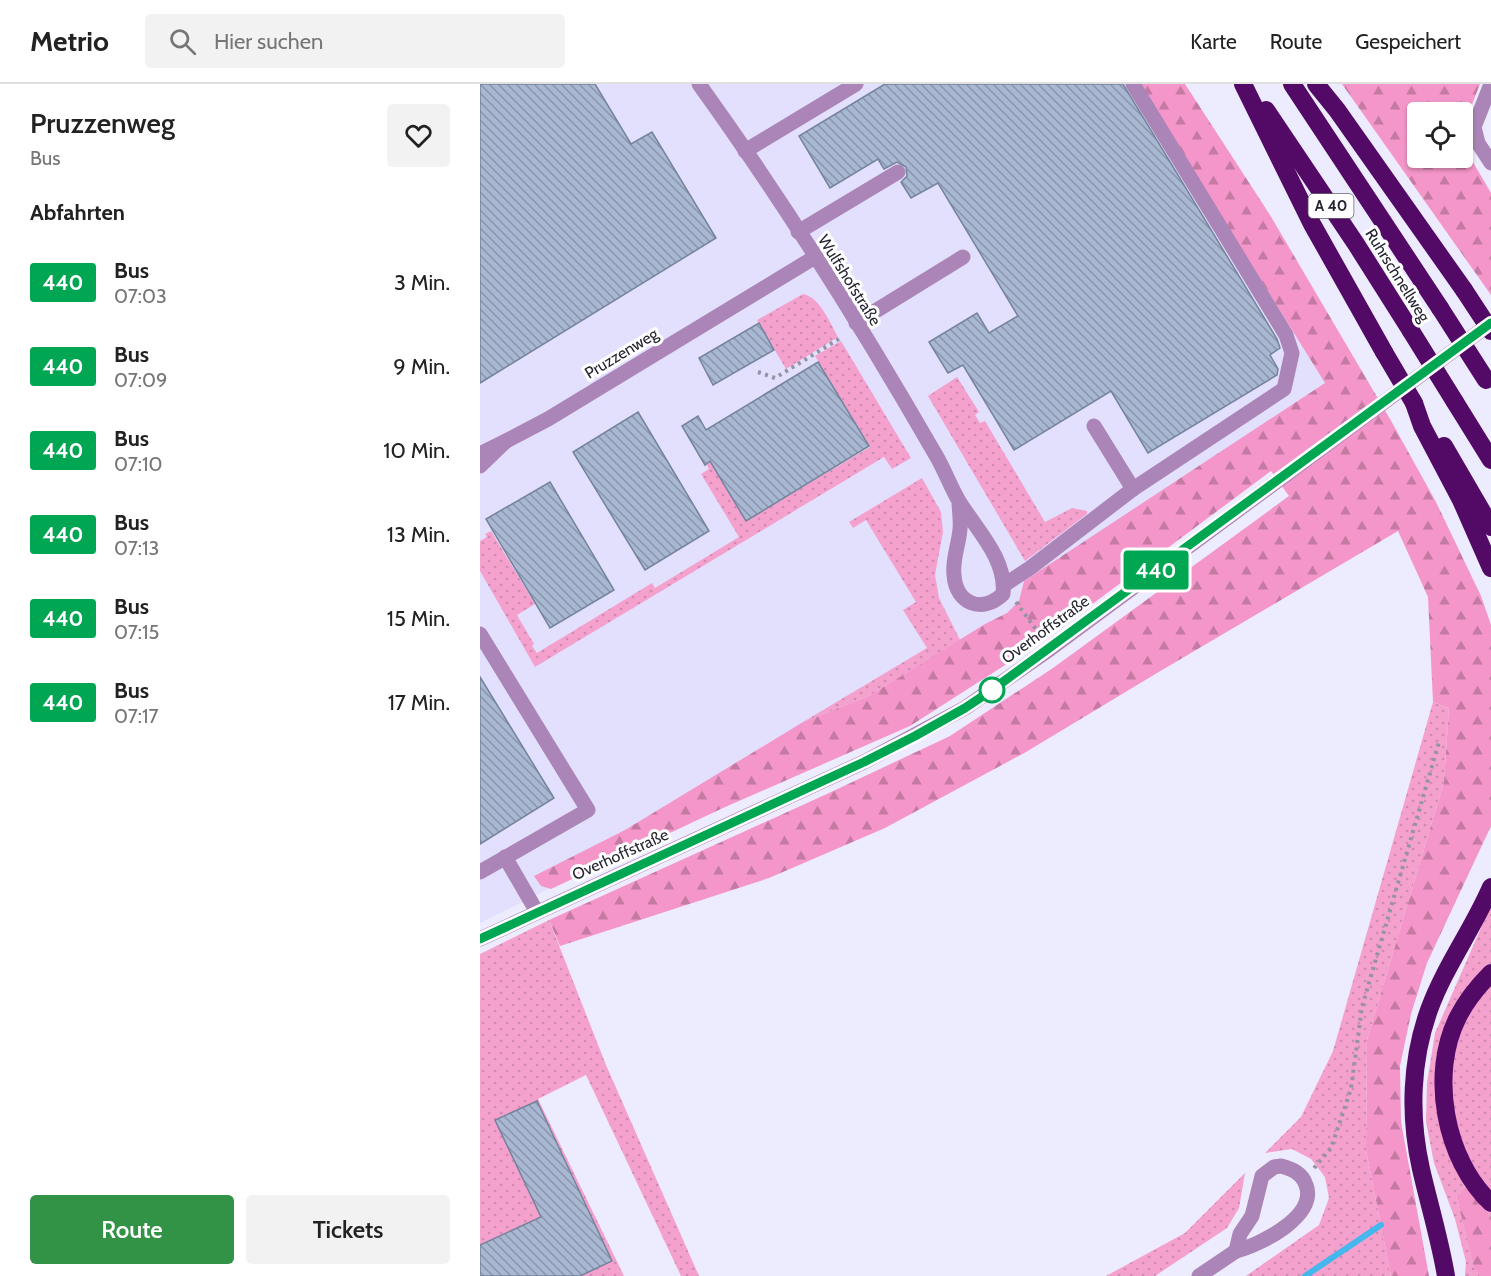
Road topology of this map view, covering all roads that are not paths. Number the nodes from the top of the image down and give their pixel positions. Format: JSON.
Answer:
{"nodes":[{"id":1,"x":699,"y":84,"type":"edge"},
{"id":2,"x":856,"y":84,"type":"edge"},
{"id":3,"x":1132,"y":84,"type":"edge"},
{"id":4,"x":1243,"y":84,"type":"edge"},
{"id":5,"x":1248,"y":84,"type":"edge"},
{"id":6,"x":1292,"y":84,"type":"edge"},
{"id":7,"x":1316,"y":84,"type":"edge"},
{"id":8,"x":1491,"y":84,"type":"edge"},
{"id":9,"x":745,"y":151,"type":"junction"},
{"id":10,"x":1491,"y":163,"type":"edge"},
{"id":11,"x":898,"y":172,"type":"dead end"},
{"id":12,"x":798,"y":232,"type":"junction"},
{"id":13,"x":815,"y":257,"type":"junction"},
{"id":14,"x":963,"y":257,"type":"dead end"},
{"id":15,"x":856,"y":323,"type":"junction"},
{"id":16,"x":1491,"y":323,"type":"edge"},
{"id":17,"x":1491,"y":330,"type":"edge"},
{"id":18,"x":1489,"y":384,"type":"edge"},
{"id":19,"x":1425,"y":424,"type":"junction"},
{"id":20,"x":1094,"y":426,"type":"dead end"},
{"id":21,"x":506,"y":441,"type":"junction"},
{"id":22,"x":480,"y":454,"type":"edge"},
{"id":23,"x":1491,"y":460,"type":"edge"},
{"id":24,"x":480,"y":466,"type":"edge"},
{"id":25,"x":1133,"y":489,"type":"junction"},
{"id":26,"x":959,"y":501,"type":"junction"},
{"id":27,"x":1491,"y":527,"type":"edge"},
{"id":28,"x":1491,"y":567,"type":"edge"},
{"id":29,"x":1004,"y":585,"type":"junction"},
{"id":30,"x":480,"y":634,"type":"edge"},
{"id":31,"x":505,"y":857,"type":"junction"},
{"id":32,"x":480,"y":872,"type":"edge"},
{"id":33,"x":1491,"y":887,"type":"edge"},
{"id":34,"x":537,"y":912,"type":"junction"},
{"id":35,"x":480,"y":939,"type":"edge"},
{"id":36,"x":1491,"y":973,"type":"edge"},
{"id":37,"x":1491,"y":1203,"type":"edge"},
{"id":38,"x":1236,"y":1251,"type":"junction"},
{"id":39,"x":1199,"y":1276,"type":"edge"},
{"id":40,"x":1446,"y":1276,"type":"edge"}],
"edges":[{"from":1,"to":9,"type":"street","name":"Wulfshofstraße"},
{"from":2,"to":9,"type":"street"},
{"from":3,"to":25,"type":"street"},
{"from":4,"to":19,"type":"highway","bridge":true},
{"from":5,"to":23,"type":"highway","name":"Ruhrschnellweg","number":"A 40","bridge":true},
{"from":6,"to":18,"type":"highway","name":"Ruhrschnellweg","number":"A 40","bridge":true},
{"from":7,"to":17,"type":"highway","bridge":true},
{"from":8,"to":10,"type":"street"},
{"from":9,"to":12,"type":"street","name":"Wulfshofstraße"},
{"from":11,"to":12,"type":"street"},
{"from":12,"to":13,"type":"street","name":"Wulfshofstraße"},
{"from":13,"to":15,"type":"street","name":"Wulfshofstraße"},
{"from":13,"to":21,"type":"street","name":"Pruzzenweg"},
{"from":14,"to":15,"type":"street"},
{"from":15,"to":26,"type":"street","name":"Wulfshofstraße"},
{"from":16,"to":34,"type":"street","name":"Overhoffstraße"},
{"from":19,"to":27,"type":"highway"},
{"from":19,"to":28,"type":"highway"},
{"from":20,"to":25,"type":"street"},
{"from":21,"to":22,"type":"street","name":"Pruzzenweg"},
{"from":21,"to":24,"type":"street","name":"Pruzzenweg"},
{"from":25,"to":29,"type":"street"},
{"from":26,"to":29,"type":"street","name":"Wulfshofstraße"},
{"from":26,"to":29,"type":"street","name":"Wulfshofstraße"},
{"from":30,"to":31,"type":"street"},
{"from":31,"to":32,"type":"street"},
{"from":31,"to":34,"type":"street"},
{"from":33,"to":40,"type":"highway"},
{"from":34,"to":35,"type":"street","name":"Overhoffstraße"},
{"from":36,"to":37,"type":"highway"},
{"from":38,"to":38,"type":"street"},
{"from":38,"to":39,"type":"street"}]}
